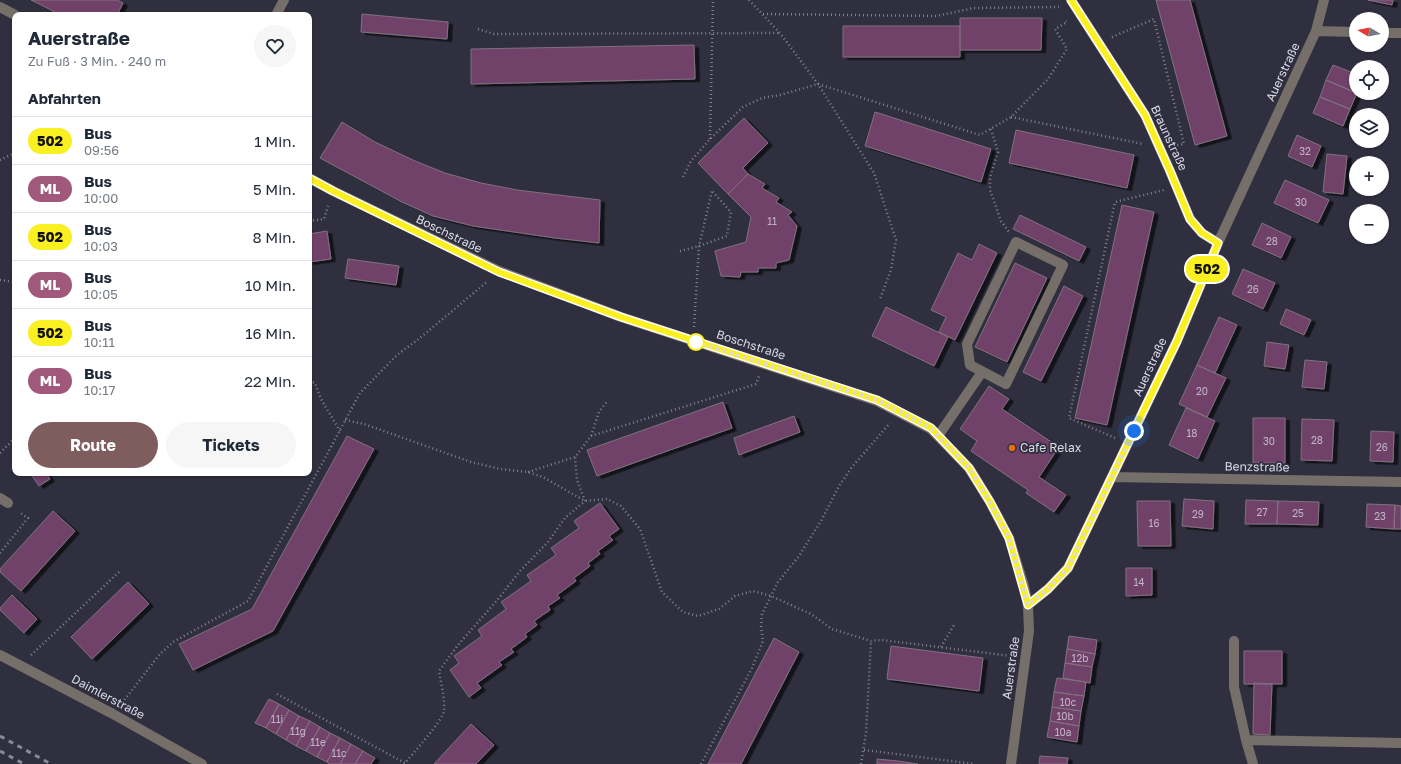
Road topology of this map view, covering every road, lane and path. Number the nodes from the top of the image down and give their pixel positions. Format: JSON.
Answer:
{"nodes":[{"id":1,"x":284,"y":0,"type":"edge"},
{"id":2,"x":713,"y":0,"type":"edge"},
{"id":3,"x":749,"y":0,"type":"edge"},
{"id":4,"x":1324,"y":0,"type":"edge"},
{"id":5,"x":1074,"y":3,"type":"edge"},
{"id":6,"x":0,"y":7,"type":"edge"},
{"id":7,"x":1058,"y":7,"type":"junction"},
{"id":8,"x":278,"y":12,"type":"edge"},
{"id":9,"x":1061,"y":12,"type":"dead end"},
{"id":10,"x":12,"y":13,"type":"edge"},
{"id":11,"x":763,"y":14,"type":"junction"},
{"id":12,"x":1064,"y":17,"type":"dead end"},
{"id":13,"x":478,"y":29,"type":"dead end"},
{"id":14,"x":1316,"y":31,"type":"junction"},
{"id":15,"x":1349,"y":32,"type":"edge"},
{"id":16,"x":712,"y":33,"type":"junction"},
{"id":17,"x":780,"y":33,"type":"junction"},
{"id":18,"x":1389,"y":33,"type":"edge"},
{"id":19,"x":1401,"y":33,"type":"edge"},
{"id":20,"x":1099,"y":42,"type":"junction"},
{"id":21,"x":818,"y":84,"type":"junction"},
{"id":22,"x":1011,"y":116,"type":"junction"},
{"id":23,"x":991,"y":128,"type":"junction"},
{"id":24,"x":710,"y":139,"type":"junction"},
{"id":25,"x":1160,"y":148,"type":"junction"},
{"id":26,"x":12,"y":154,"type":"edge"},
{"id":27,"x":0,"y":160,"type":"edge"},
{"id":28,"x":683,"y":177,"type":"dead end"},
{"id":29,"x":312,"y":180,"type":"edge"},
{"id":30,"x":1177,"y":187,"type":"junction"},
{"id":31,"x":333,"y":191,"type":"junction"},
{"id":32,"x":312,"y":221,"type":"edge"},
{"id":33,"x":1016,"y":242,"type":"junction"},
{"id":34,"x":1218,"y":243,"type":"junction"},
{"id":35,"x":699,"y":246,"type":"junction"},
{"id":36,"x":680,"y":251,"type":"dead end"},
{"id":37,"x":499,"y":272,"type":"junction"},
{"id":38,"x":0,"y":280,"type":"edge"},
{"id":39,"x":12,"y":282,"type":"edge"},
{"id":40,"x":880,"y":299,"type":"dead end"},
{"id":41,"x":693,"y":341,"type":"junction"},
{"id":42,"x":764,"y":363,"type":"junction"},
{"id":43,"x":982,"y":372,"type":"junction"},
{"id":44,"x":312,"y":382,"type":"edge"},
{"id":45,"x":608,"y":400,"type":"dead end"},
{"id":46,"x":899,"y":412,"type":"junction"},
{"id":47,"x":345,"y":420,"type":"junction"},
{"id":48,"x":340,"y":430,"type":"junction"},
{"id":49,"x":590,"y":436,"type":"junction"},
{"id":50,"x":938,"y":436,"type":"junction"},
{"id":51,"x":12,"y":441,"type":"edge"},
{"id":52,"x":1128,"y":444,"type":"junction"},
{"id":53,"x":0,"y":453,"type":"edge"},
{"id":54,"x":575,"y":457,"type":"junction"},
{"id":55,"x":528,"y":472,"type":"junction"},
{"id":56,"x":1112,"y":477,"type":"junction"},
{"id":57,"x":1401,"y":482,"type":"edge"},
{"id":58,"x":585,"y":500,"type":"junction"},
{"id":59,"x":4,"y":501,"type":"edge"},
{"id":60,"x":0,"y":553,"type":"edge"},
{"id":61,"x":119,"y":572,"type":"dead end"},
{"id":62,"x":771,"y":596,"type":"junction"},
{"id":63,"x":1028,"y":605,"type":"junction"},
{"id":64,"x":954,"y":625,"type":"dead end"},
{"id":65,"x":871,"y":641,"type":"junction"},
{"id":66,"x":1234,"y":641,"type":"dead end"},
{"id":67,"x":941,"y":647,"type":"junction"},
{"id":68,"x":0,"y":654,"type":"edge"},
{"id":69,"x":1026,"y":658,"type":"junction"},
{"id":70,"x":20,"y":665,"type":"junction"},
{"id":71,"x":277,"y":694,"type":"dead end"},
{"id":72,"x":113,"y":714,"type":"junction"},
{"id":73,"x":1246,"y":740,"type":"junction"},
{"id":74,"x":1401,"y":744,"type":"edge"},
{"id":75,"x":864,"y":750,"type":"junction"},
{"id":76,"x":202,"y":764,"type":"edge"},
{"id":77,"x":404,"y":764,"type":"edge"},
{"id":78,"x":701,"y":764,"type":"edge"},
{"id":79,"x":861,"y":764,"type":"edge"},
{"id":80,"x":975,"y":764,"type":"edge"},
{"id":81,"x":1011,"y":764,"type":"edge"},
{"id":82,"x":1253,"y":764,"type":"edge"}],
"edges":[{"from":1,"to":8,"type":"street"},
{"from":2,"to":16,"type":"path"},
{"from":3,"to":11,"type":"path"},
{"from":4,"to":14,"type":"street","name":"Auerstraße"},
{"from":5,"to":7,"type":"path"},
{"from":5,"to":20,"type":"street","name":"Braunstraße"},
{"from":6,"to":10,"type":"street"},
{"from":7,"to":9,"type":"path"},
{"from":7,"to":11,"type":"path"},
{"from":11,"to":17,"type":"path"},
{"from":12,"to":22,"type":"path"},
{"from":13,"to":16,"type":"path"},
{"from":14,"to":15,"type":"street"},
{"from":14,"to":34,"type":"street","name":"Auerstraße"},
{"from":16,"to":17,"type":"path"},
{"from":16,"to":24,"type":"path"},
{"from":17,"to":21,"type":"path"},
{"from":18,"to":19,"type":"street"},
{"from":20,"to":25,"type":"street","name":"Braunstraße"},
{"from":20,"to":25,"type":"path"},
{"from":21,"to":23,"type":"path"},
{"from":21,"to":24,"type":"path"},
{"from":21,"to":40,"type":"path"},
{"from":22,"to":23,"type":"path"},
{"from":22,"to":25,"type":"path"},
{"from":23,"to":33,"type":"path"},
{"from":24,"to":28,"type":"path"},
{"from":25,"to":30,"type":"street","name":"Braunstraße"},
{"from":26,"to":27,"type":"path"},
{"from":29,"to":31,"type":"street","name":"Boschstraße"},
{"from":30,"to":34,"type":"street","name":"Braunstraße"},
{"from":30,"to":52,"type":"path"},
{"from":31,"to":32,"type":"path"},
{"from":31,"to":37,"type":"street","name":"Boschstraße"},
{"from":33,"to":43,"type":"street"},
{"from":33,"to":43,"type":"street"},
{"from":34,"to":52,"type":"street","name":"Auerstraße"},
{"from":35,"to":35,"type":"path"},
{"from":35,"to":36,"type":"path"},
{"from":35,"to":41,"type":"path"},
{"from":37,"to":41,"type":"street","name":"Boschstraße"},
{"from":37,"to":47,"type":"path"},
{"from":38,"to":39,"type":"path"},
{"from":41,"to":42,"type":"street","name":"Boschstraße"},
{"from":42,"to":46,"type":"street","name":"Boschstraße"},
{"from":42,"to":49,"type":"path"},
{"from":43,"to":50,"type":"street"},
{"from":44,"to":48,"type":"path"},
{"from":45,"to":49,"type":"path"},
{"from":46,"to":50,"type":"street","name":"Boschstraße"},
{"from":46,"to":62,"type":"path"},
{"from":47,"to":48,"type":"path"},
{"from":47,"to":55,"type":"path"},
{"from":48,"to":72,"type":"path"},
{"from":49,"to":54,"type":"path"},
{"from":50,"to":63,"type":"street","name":"Boschstraße"},
{"from":51,"to":53,"type":"path"},
{"from":52,"to":56,"type":"street","name":"Auerstraße"},
{"from":54,"to":55,"type":"path"},
{"from":54,"to":58,"type":"path"},
{"from":55,"to":58,"type":"path"},
{"from":56,"to":57,"type":"street","name":"Benzstraße"},
{"from":56,"to":63,"type":"street","name":"Auerstraße"},
{"from":58,"to":62,"type":"path"},
{"from":58,"to":77,"type":"path"},
{"from":59,"to":60,"type":"path"},
{"from":61,"to":70,"type":"path"},
{"from":62,"to":65,"type":"path"},
{"from":62,"to":78,"type":"path"},
{"from":63,"to":69,"type":"street","name":"Auerstraße"},
{"from":64,"to":67,"type":"path"},
{"from":65,"to":67,"type":"path"},
{"from":65,"to":75,"type":"path"},
{"from":66,"to":73,"type":"street"},
{"from":67,"to":69,"type":"path"},
{"from":68,"to":70,"type":"street","name":"Daimlerstraße"},
{"from":69,"to":81,"type":"street","name":"Auerstraße"},
{"from":70,"to":72,"type":"street","name":"Daimlerstraße"},
{"from":71,"to":77,"type":"path"},
{"from":72,"to":76,"type":"street","name":"Daimlerstraße"},
{"from":73,"to":74,"type":"street"},
{"from":73,"to":82,"type":"street"},
{"from":75,"to":79,"type":"path"},
{"from":75,"to":80,"type":"path"}]}
